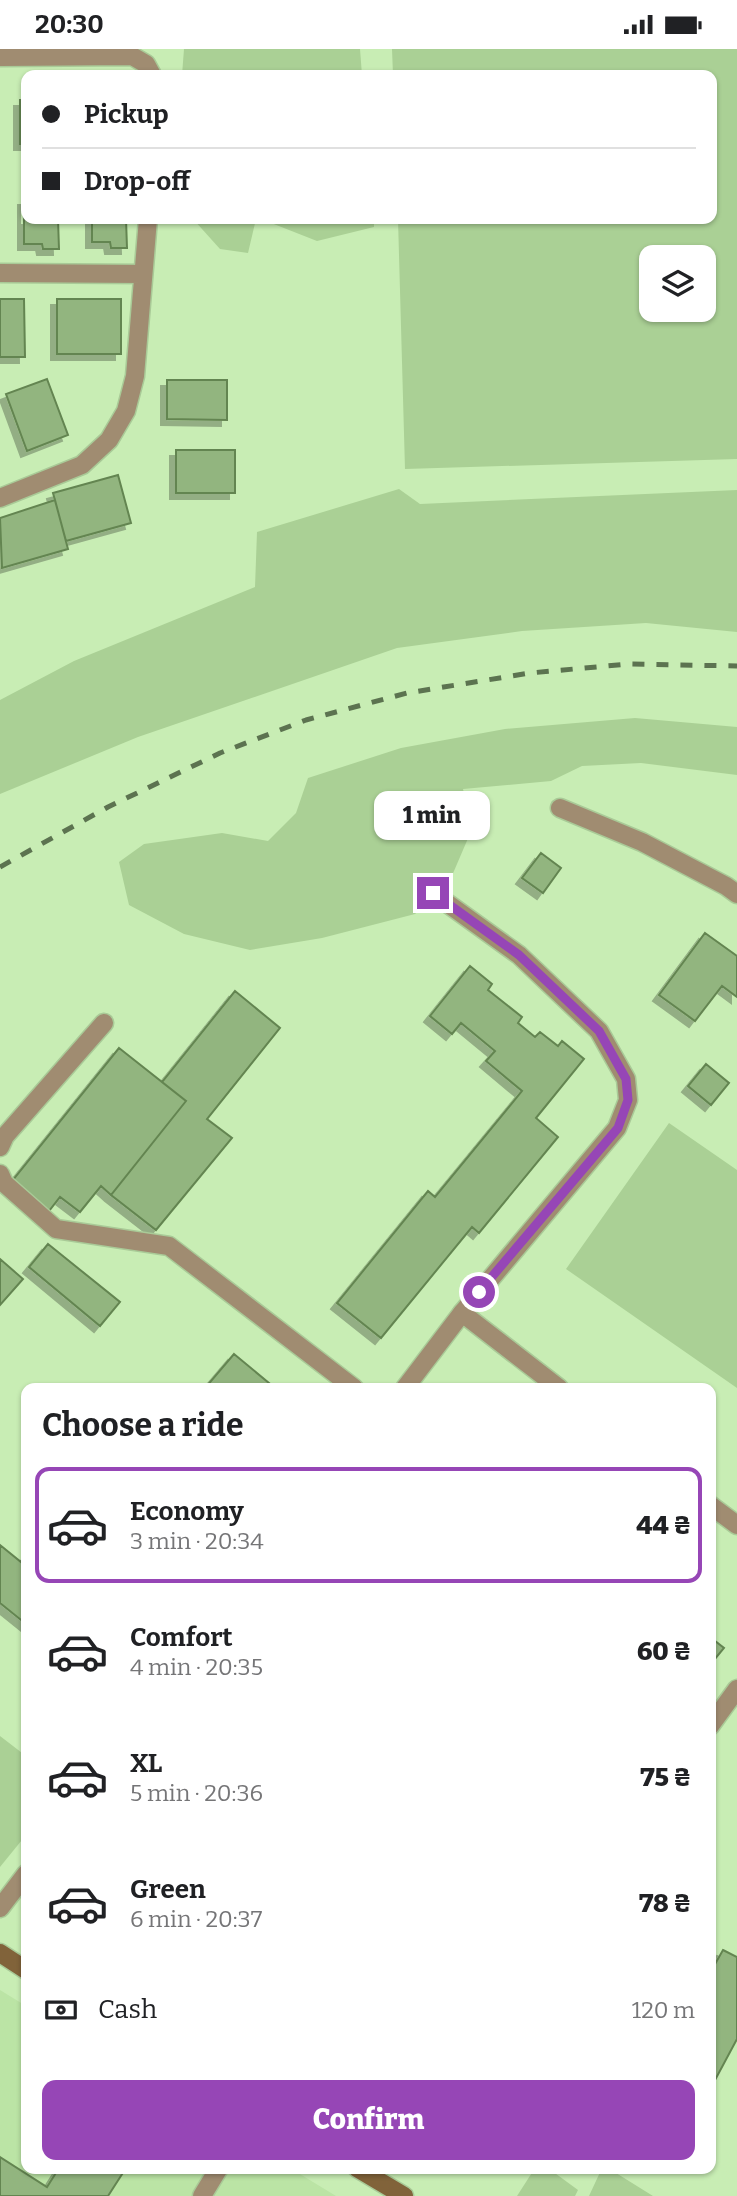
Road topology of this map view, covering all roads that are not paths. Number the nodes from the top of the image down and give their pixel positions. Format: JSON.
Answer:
{"nodes":[{"id":1,"x":0,"y":57,"type":"edge"},
{"id":2,"x":149,"y":70,"type":"edge"},
{"id":3,"x":148,"y":224,"type":"edge"},
{"id":4,"x":0,"y":273,"type":"edge"},
{"id":5,"x":143,"y":274,"type":"junction"},
{"id":6,"x":0,"y":498,"type":"edge"},
{"id":7,"x":560,"y":808,"type":"dead end"},
{"id":8,"x":433,"y":893,"type":"dead end"},
{"id":9,"x":737,"y":894,"type":"edge"},
{"id":10,"x":104,"y":1023,"type":"dead end"},
{"id":11,"x":0,"y":1147,"type":"edge"},
{"id":12,"x":0,"y":1174,"type":"edge"},
{"id":13,"x":462,"y":1313,"type":"junction"},
{"id":14,"x":347,"y":1383,"type":"edge"},
{"id":15,"x":409,"y":1383,"type":"edge"},
{"id":16,"x":553,"y":1383,"type":"edge"},
{"id":17,"x":716,"y":1509,"type":"edge"},
{"id":18,"x":737,"y":1525,"type":"edge"},
{"id":19,"x":737,"y":1689,"type":"edge"},
{"id":20,"x":716,"y":1718,"type":"edge"},
{"id":21,"x":21,"y":1881,"type":"edge"},
{"id":22,"x":0,"y":1908,"type":"edge"},
{"id":23,"x":0,"y":1954,"type":"edge"},
{"id":24,"x":21,"y":1966,"type":"edge"},
{"id":25,"x":215,"y":2174,"type":"edge"},
{"id":26,"x":367,"y":2174,"type":"edge"},
{"id":27,"x":202,"y":2196,"type":"edge"},
{"id":28,"x":404,"y":2196,"type":"edge"}],
"edges":[{"from":1,"to":2,"type":"street"},
{"from":3,"to":5,"type":"street"},
{"from":4,"to":5,"type":"street"},
{"from":5,"to":6,"type":"street"},
{"from":7,"to":9,"type":"street"},
{"from":8,"to":13,"type":"street"},
{"from":10,"to":11,"type":"street"},
{"from":12,"to":14,"type":"street"},
{"from":13,"to":15,"type":"street"},
{"from":13,"to":16,"type":"street"},
{"from":17,"to":18,"type":"street"},
{"from":19,"to":20,"type":"street"},
{"from":21,"to":22,"type":"street"},
{"from":23,"to":24,"type":"street"},
{"from":25,"to":27,"type":"street"},
{"from":26,"to":28,"type":"street"}]}
